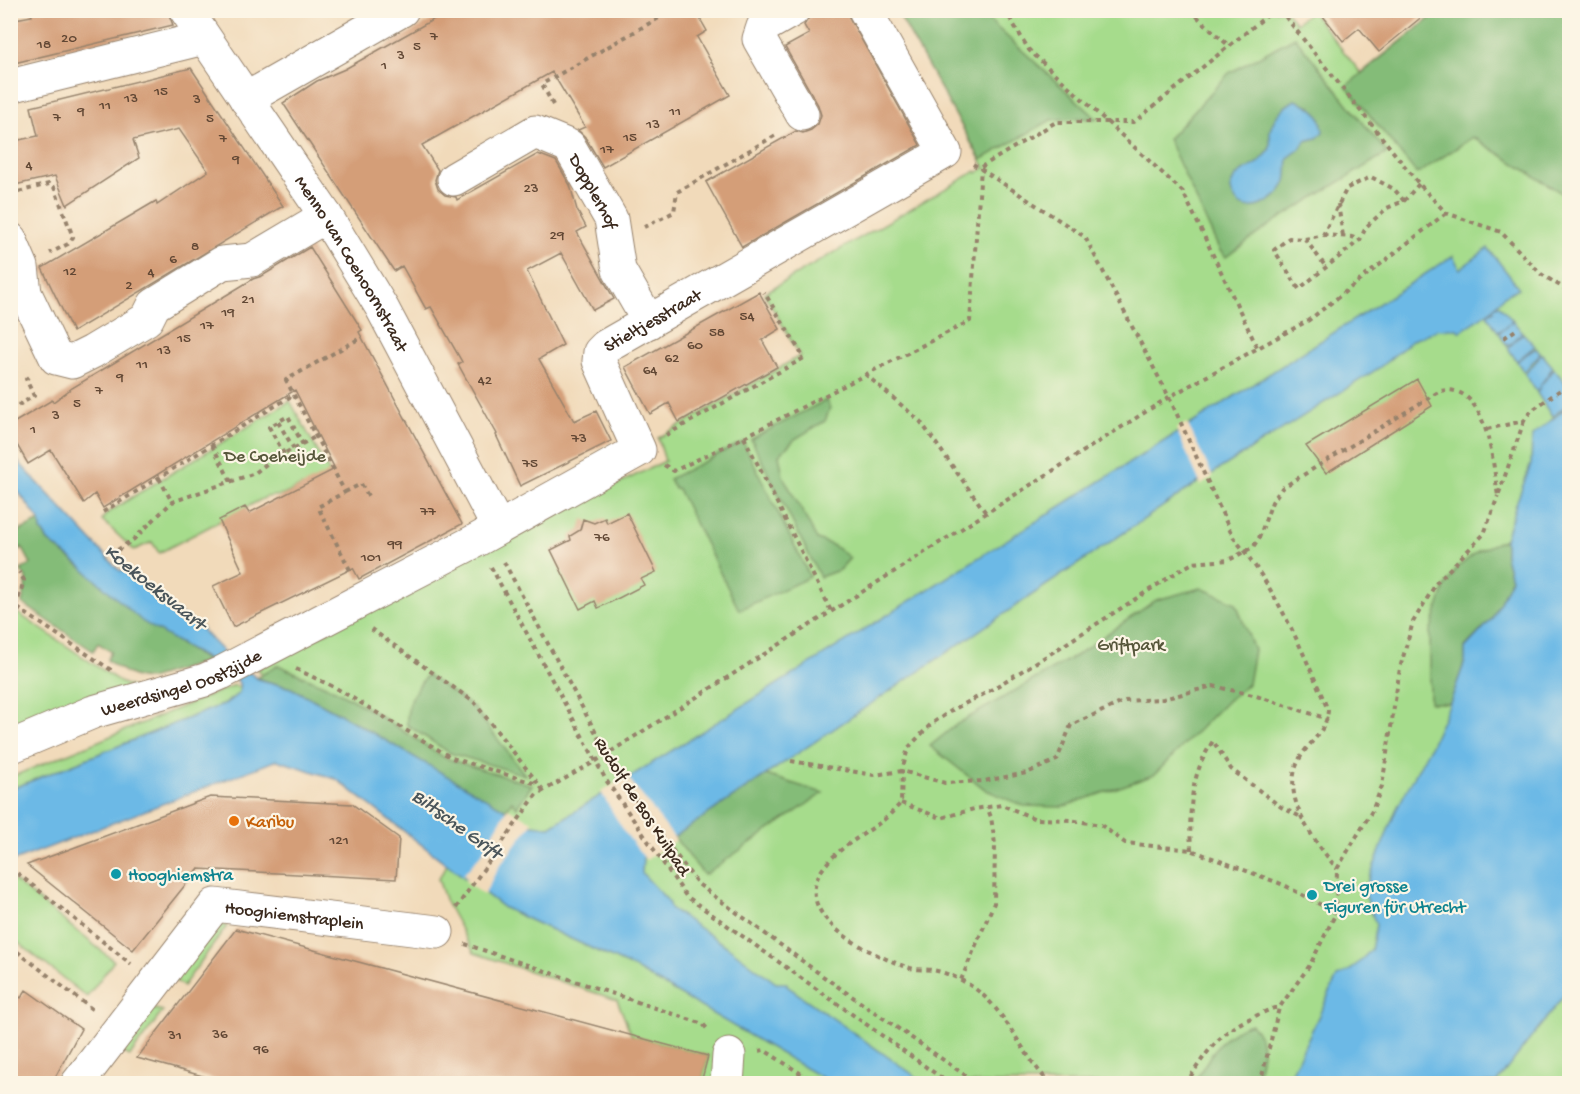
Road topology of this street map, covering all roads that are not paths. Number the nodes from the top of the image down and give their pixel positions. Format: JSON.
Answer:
{"nodes":[{"id":1,"x":186,"y":10,"type":"edge"},
{"id":2,"x":402,"y":10,"type":"edge"},
{"id":3,"x":793,"y":10,"type":"edge"},
{"id":4,"x":865,"y":10,"type":"edge"},
{"id":5,"x":204,"y":38,"type":"junction"},
{"id":6,"x":10,"y":86,"type":"edge"},
{"id":7,"x":246,"y":99,"type":"junction"},
{"id":8,"x":802,"y":114,"type":"road end"},
{"id":9,"x":454,"y":179,"type":"dead end"},
{"id":10,"x":326,"y":216,"type":"junction"},
{"id":11,"x":19,"y":266,"type":"edge"},
{"id":12,"x":649,"y":322,"type":"junction"},
{"id":13,"x":487,"y":533,"type":"junction"},
{"id":14,"x":10,"y":747,"type":"edge"},
{"id":15,"x":437,"y":932,"type":"road end"},
{"id":16,"x":77,"y":1083,"type":"edge"}],
"edges":[{"from":1,"to":5,"type":"street","name":"Menno van Coehoornstraat"},
{"from":2,"to":7,"type":"street"},
{"from":3,"to":8,"type":"street"},
{"from":4,"to":12,"type":"street","name":"Stieltjesstraat"},
{"from":5,"to":6,"type":"street"},
{"from":5,"to":7,"type":"street","name":"Menno van Coehoornstraat"},
{"from":7,"to":10,"type":"street","name":"Menno van Coehoornstraat"},
{"from":9,"to":12,"type":"street","name":"Dopplerhof"},
{"from":10,"to":11,"type":"street"},
{"from":10,"to":13,"type":"street","name":"Menno van Coehoornstraat"},
{"from":12,"to":13,"type":"street","name":"Stieltjesstraat"},
{"from":13,"to":14,"type":"street","name":"Weerdsingel Oostzijde"},
{"from":15,"to":16,"type":"street","name":"Hooghiemstraplein"}]}
